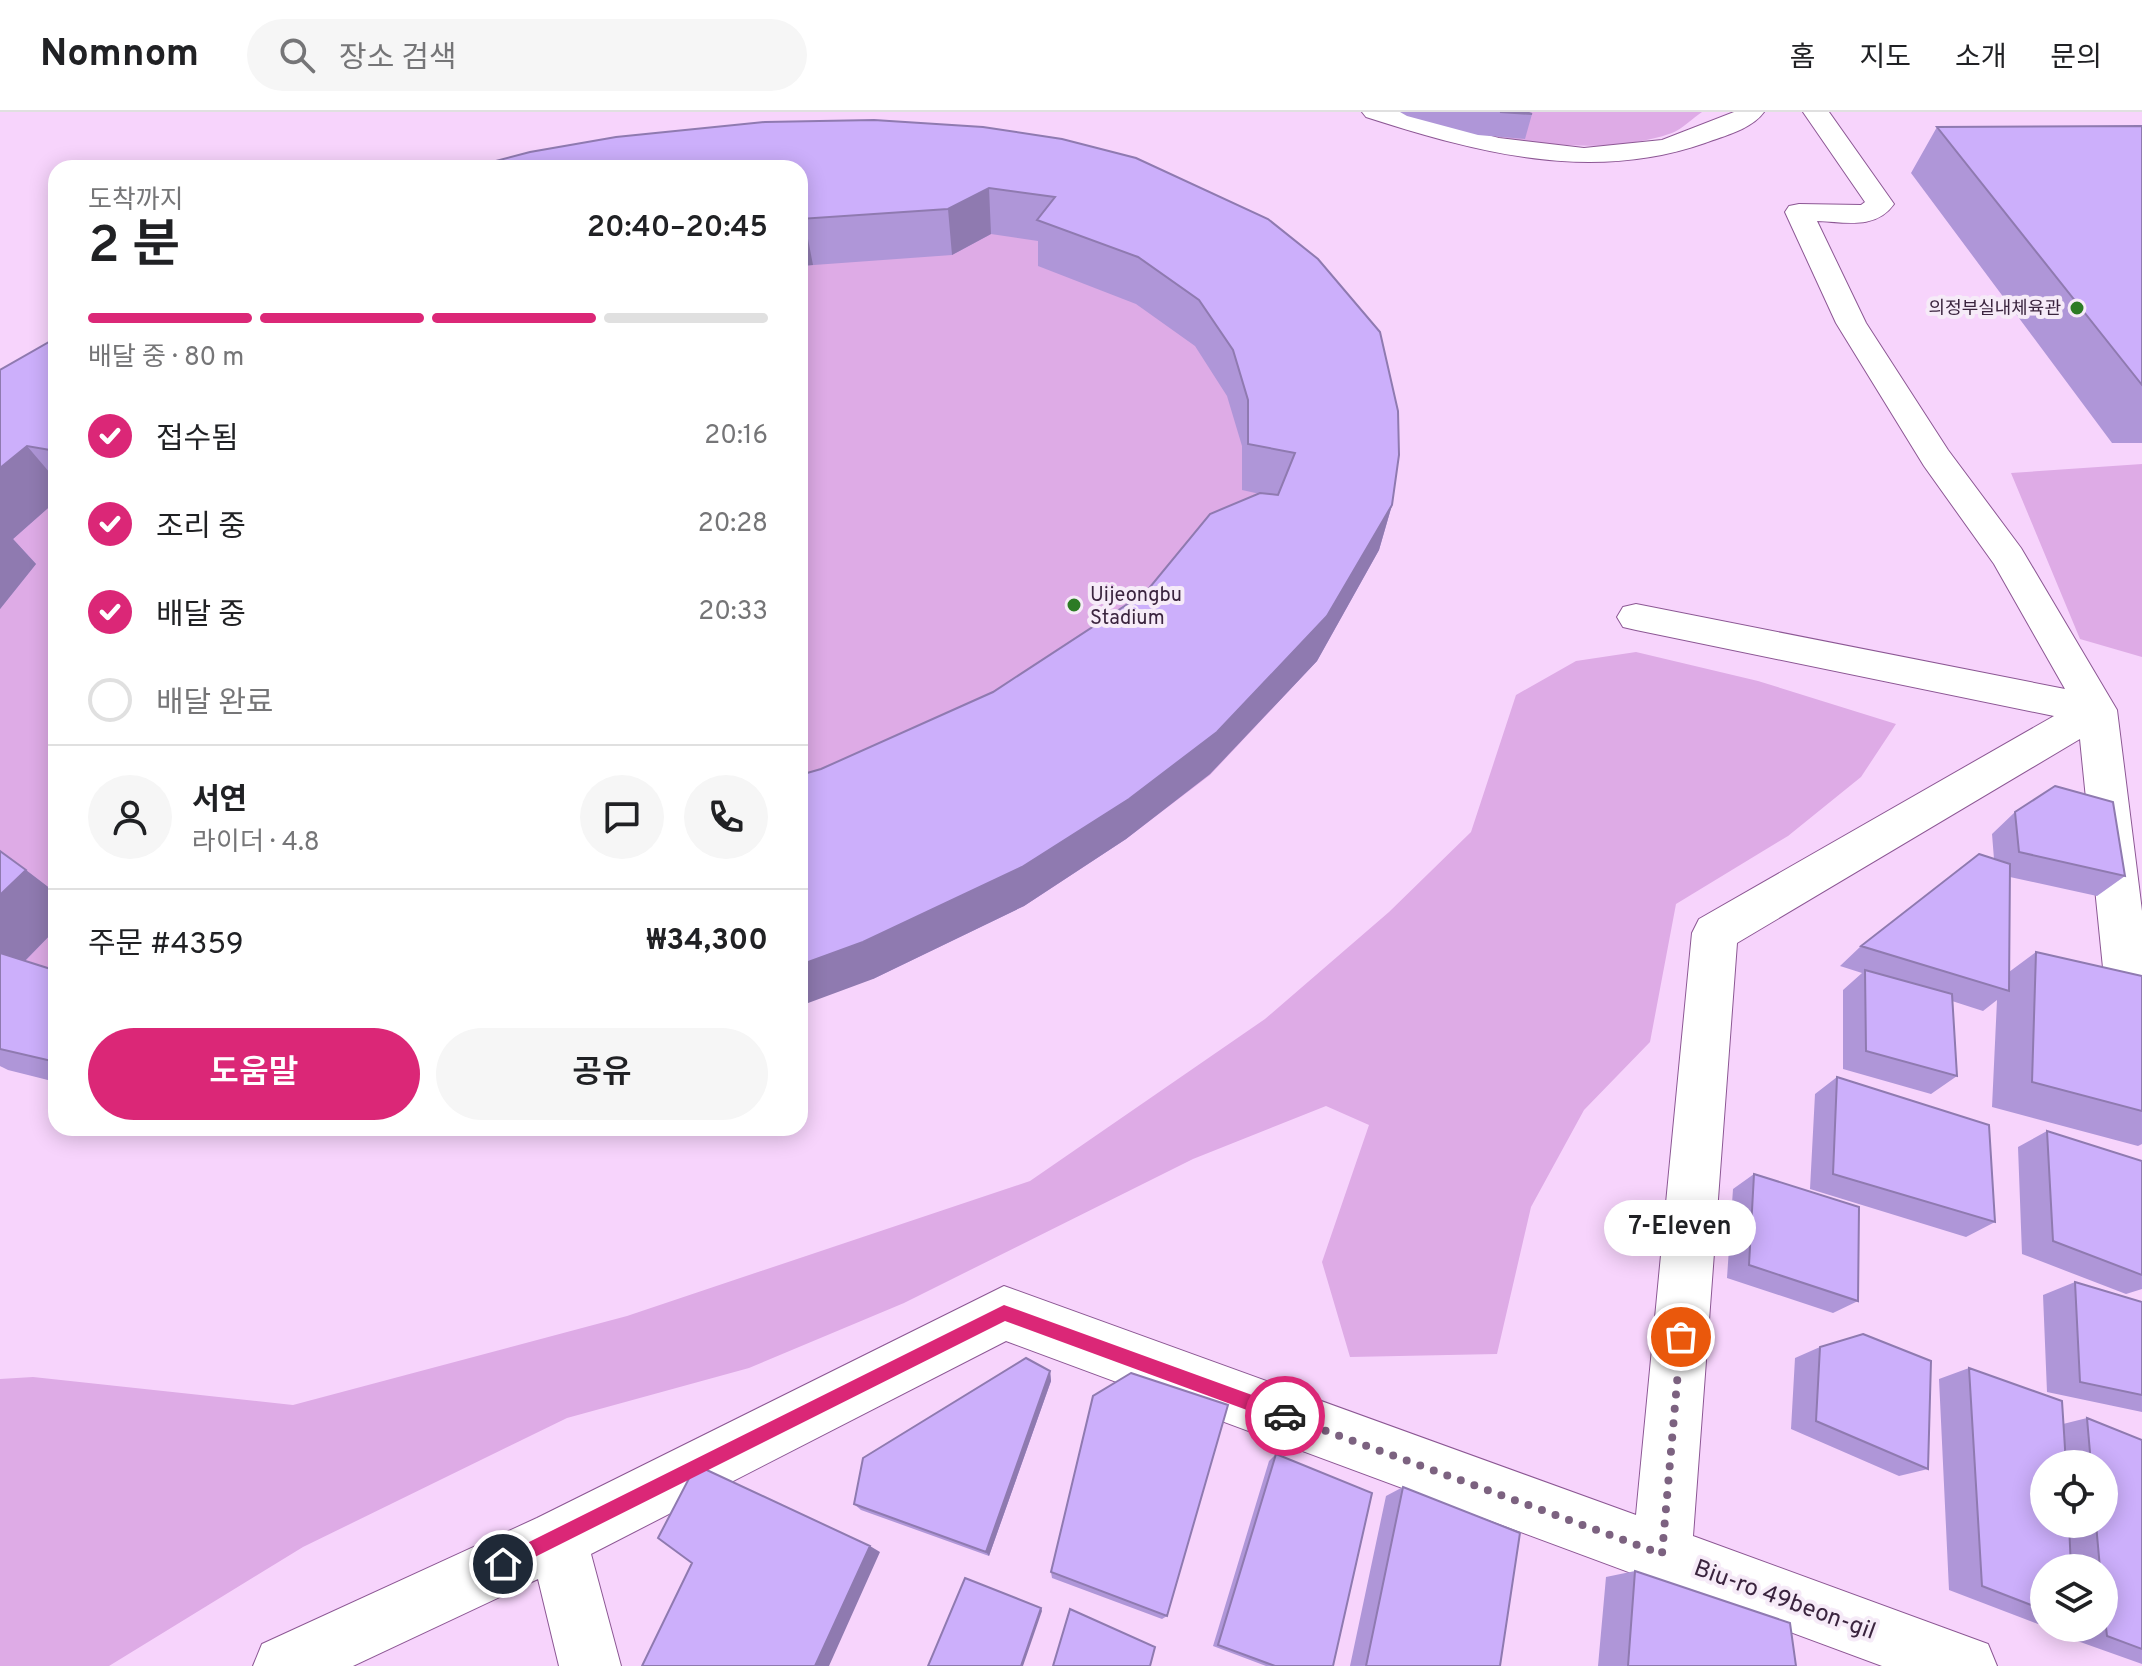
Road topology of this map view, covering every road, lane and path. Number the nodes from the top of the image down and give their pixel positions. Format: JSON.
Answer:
{"nodes":[{"id":1,"x":1375,"y":112,"type":"edge"},
{"id":2,"x":1751,"y":112,"type":"edge"},
{"id":3,"x":1816,"y":112,"type":"edge"},
{"id":4,"x":1636,"y":617,"type":"dead end"},
{"id":5,"x":2097,"y":710,"type":"junction"},
{"id":6,"x":2142,"y":1107,"type":"edge"},
{"id":7,"x":558,"y":1539,"type":"junction"},
{"id":8,"x":1662,"y":1554,"type":"junction"},
{"id":9,"x":284,"y":1666,"type":"edge"},
{"id":10,"x":590,"y":1666,"type":"edge"},
{"id":11,"x":1966,"y":1666,"type":"edge"}],
"edges":[{"from":1,"to":2,"type":"street"},
{"from":3,"to":5,"type":"street"},
{"from":4,"to":5,"type":"street"},
{"from":5,"to":6,"type":"street"},
{"from":5,"to":8,"type":"street"},
{"from":7,"to":8,"type":"street","name":"Biu-ro 49beon-gil"},
{"from":7,"to":9,"type":"street","name":"Biu-ro 49beon-gil"},
{"from":7,"to":10,"type":"street"},
{"from":8,"to":11,"type":"street","name":"Biu-ro 49beon-gil"}]}
